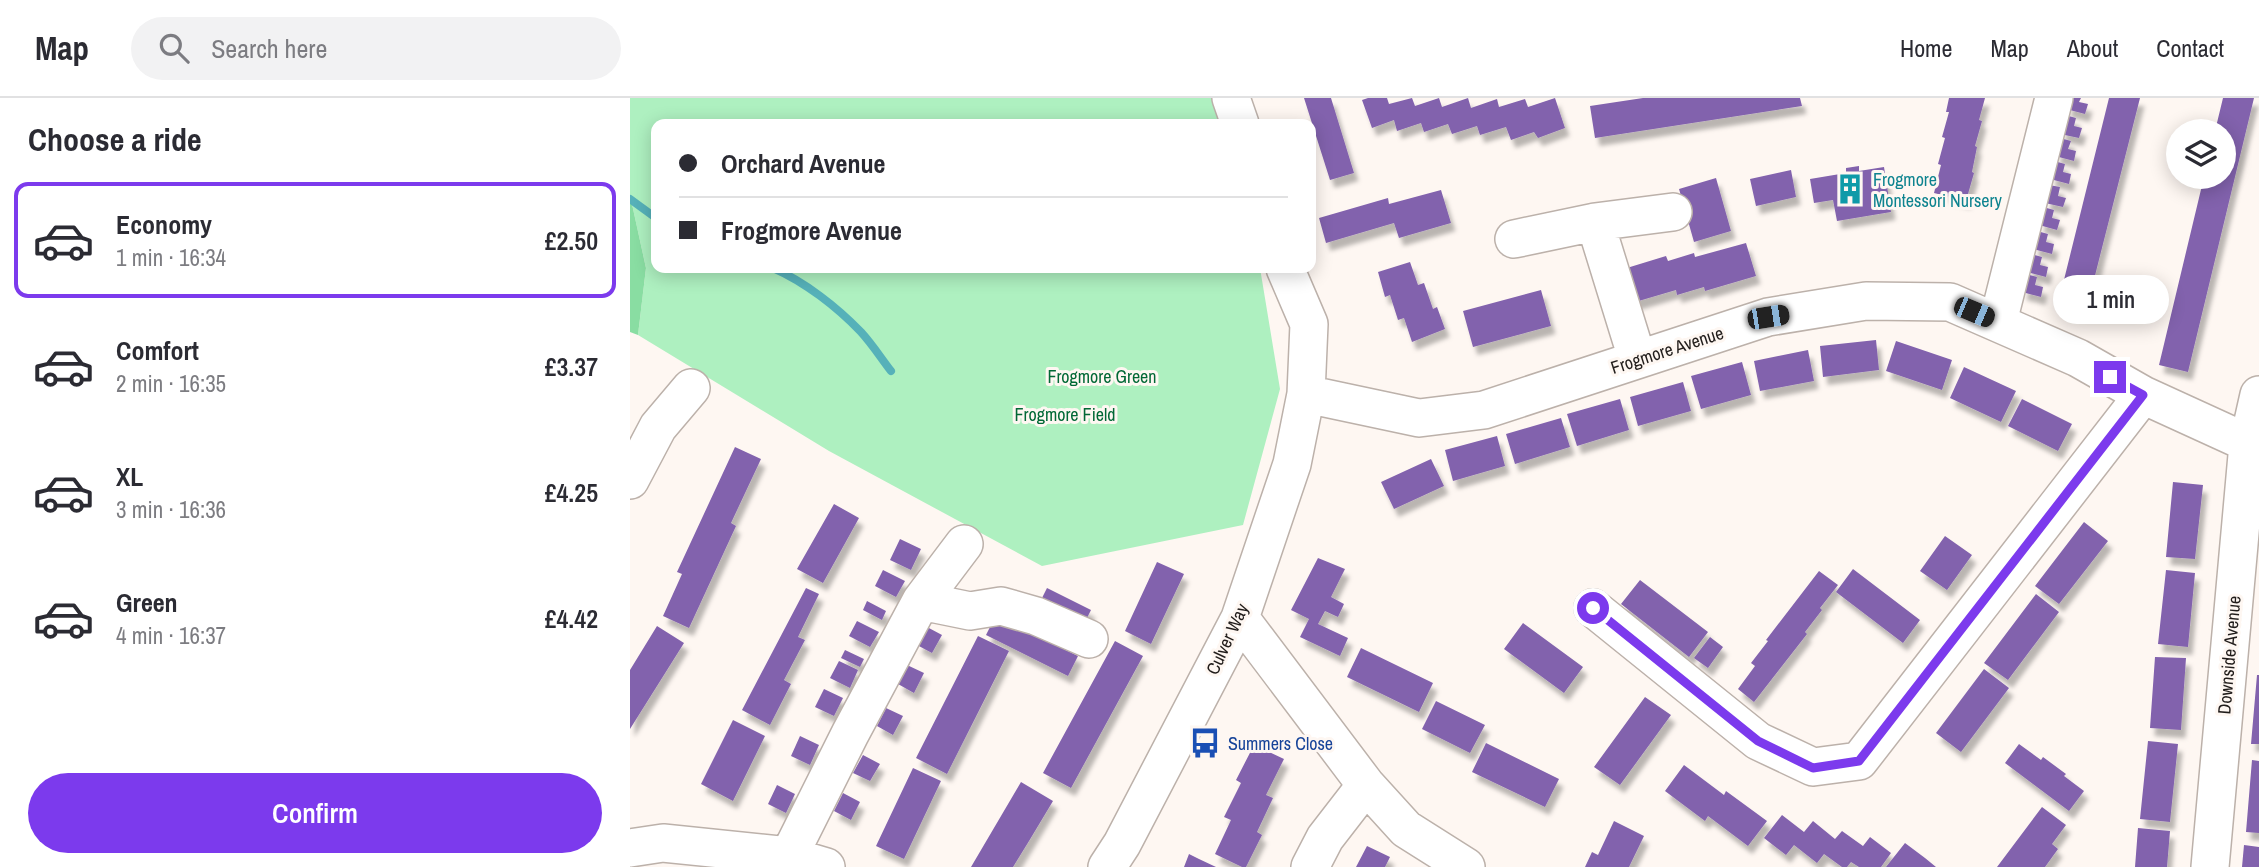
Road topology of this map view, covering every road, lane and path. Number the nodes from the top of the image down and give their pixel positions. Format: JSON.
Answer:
{"nodes":[{"id":1,"x":1231,"y":98,"type":"edge"},
{"id":2,"x":2054,"y":98,"type":"edge"},
{"id":3,"x":1238,"y":119,"type":"edge"},
{"id":4,"x":1673,"y":212,"type":"dead end"},
{"id":5,"x":1595,"y":222,"type":"junction"},
{"id":6,"x":1514,"y":239,"type":"dead end"},
{"id":7,"x":1287,"y":273,"type":"edge"},
{"id":8,"x":1998,"y":322,"type":"junction"},
{"id":9,"x":1637,"y":358,"type":"junction"},
{"id":10,"x":691,"y":387,"type":"dead end"},
{"id":11,"x":1306,"y":394,"type":"junction"},
{"id":12,"x":2143,"y":395,"type":"junction"},
{"id":13,"x":2259,"y":395,"type":"edge"},
{"id":14,"x":2254,"y":446,"type":"edge"},
{"id":15,"x":630,"y":480,"type":"edge"},
{"id":16,"x":964,"y":544,"type":"dead end"},
{"id":17,"x":921,"y":601,"type":"junction"},
{"id":18,"x":1593,"y":608,"type":"dead end"},
{"id":19,"x":1240,"y":618,"type":"junction"},
{"id":20,"x":1089,"y":639,"type":"dead end"},
{"id":21,"x":1366,"y":785,"type":"junction"},
{"id":22,"x":653,"y":853,"type":"edge"},
{"id":23,"x":789,"y":856,"type":"junction"},
{"id":24,"x":826,"y":867,"type":"edge"},
{"id":25,"x":1107,"y":867,"type":"edge"},
{"id":26,"x":1310,"y":867,"type":"edge"},
{"id":27,"x":1466,"y":867,"type":"edge"},
{"id":28,"x":2210,"y":867,"type":"edge"}],
"edges":[{"from":1,"to":3,"type":"street"},
{"from":2,"to":8,"type":"street"},
{"from":4,"to":5,"type":"street"},
{"from":5,"to":6,"type":"street"},
{"from":5,"to":9,"type":"street"},
{"from":7,"to":11,"type":"street"},
{"from":8,"to":9,"type":"street","name":"Frogmore Avenue"},
{"from":8,"to":12,"type":"street","name":"Frogmore Avenue"},
{"from":9,"to":11,"type":"street","name":"Frogmore Avenue"},
{"from":10,"to":15,"type":"street"},
{"from":11,"to":19,"type":"street","name":"Culver Way"},
{"from":12,"to":14,"type":"street","name":"Frogmore Avenue"},
{"from":12,"to":18,"type":"street"},
{"from":13,"to":14,"type":"street","name":"Downside Avenue"},
{"from":14,"to":28,"type":"street","name":"Downside Avenue"},
{"from":16,"to":17,"type":"street"},
{"from":17,"to":20,"type":"street"},
{"from":17,"to":23,"type":"street"},
{"from":19,"to":21,"type":"street"},
{"from":19,"to":25,"type":"street","name":"Culver Way"},
{"from":21,"to":26,"type":"street"},
{"from":21,"to":27,"type":"street"},
{"from":22,"to":23,"type":"street"},
{"from":23,"to":24,"type":"street"}]}
